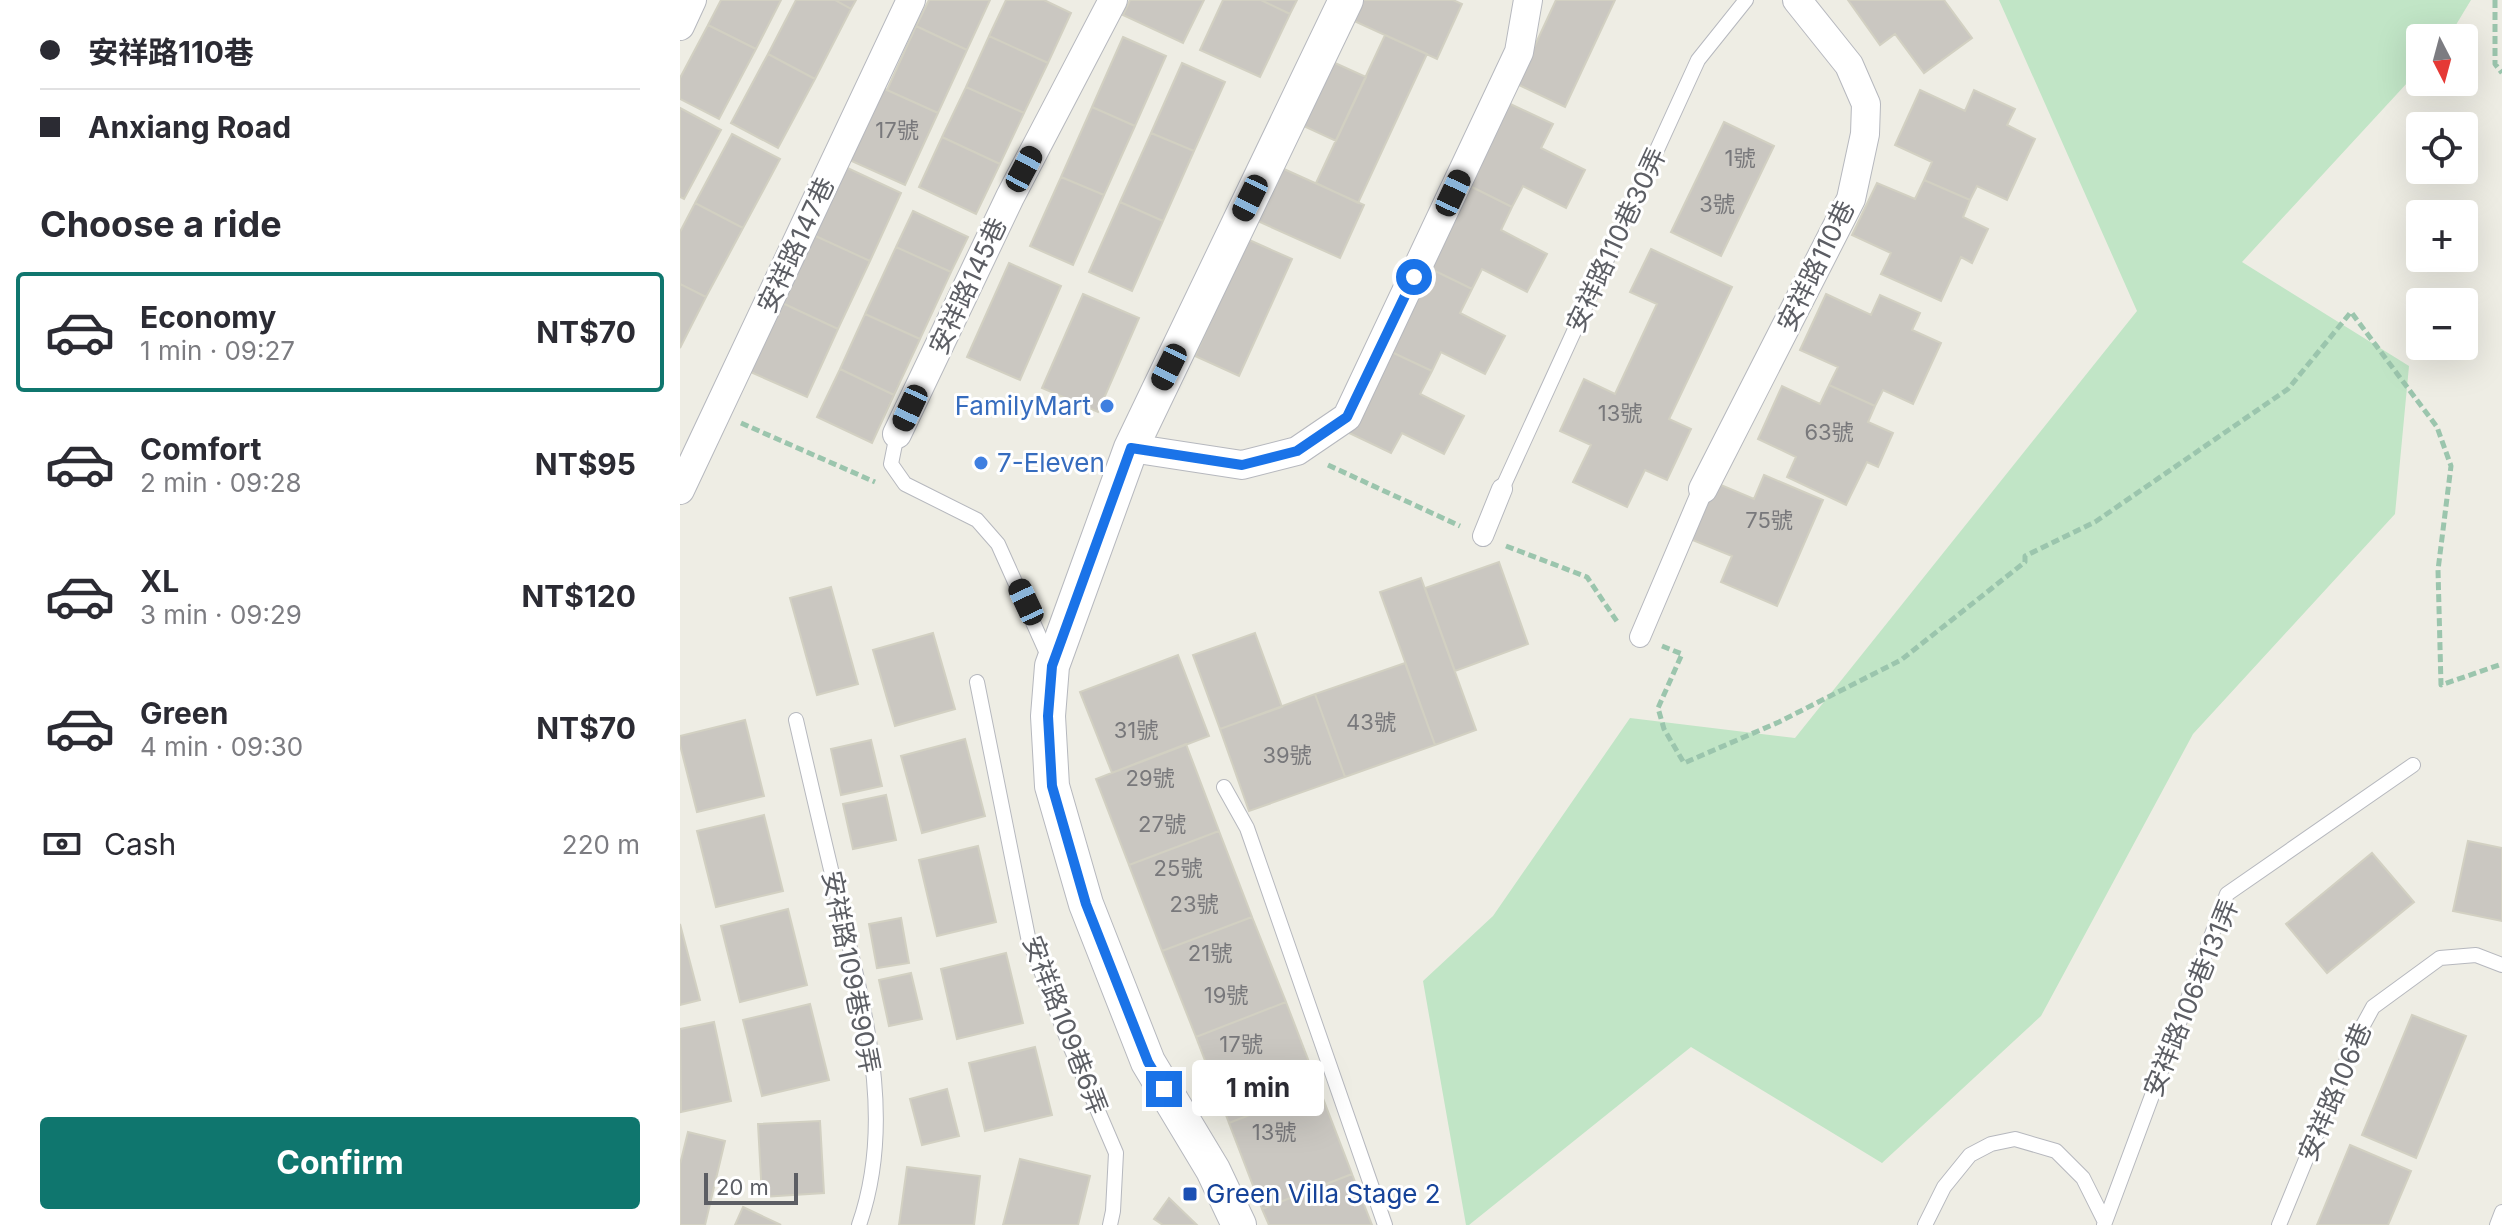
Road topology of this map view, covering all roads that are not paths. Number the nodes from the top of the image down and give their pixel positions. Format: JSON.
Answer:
{"nodes":[{"id":1,"x":692,"y":0,"type":"edge"},
{"id":2,"x":911,"y":0,"type":"edge"},
{"id":3,"x":1113,"y":0,"type":"edge"},
{"id":4,"x":1346,"y":0,"type":"edge"},
{"id":5,"x":1528,"y":0,"type":"edge"},
{"id":6,"x":1746,"y":0,"type":"edge"},
{"id":7,"x":1797,"y":0,"type":"edge"},
{"id":8,"x":680,"y":26,"type":"edge"},
{"id":9,"x":897,"y":434,"type":"joint"},
{"id":10,"x":1131,"y":448,"type":"junction"},
{"id":11,"x":1502,"y":489,"type":"joint"},
{"id":12,"x":1703,"y":489,"type":"joint"},
{"id":13,"x":680,"y":490,"type":"edge"},
{"id":14,"x":1483,"y":536,"type":"road end"},
{"id":15,"x":1640,"y":637,"type":"road end"},
{"id":16,"x":1052,"y":666,"type":"junction"},
{"id":17,"x":977,"y":682,"type":"dead end"},
{"id":18,"x":796,"y":720,"type":"dead end"},
{"id":19,"x":2413,"y":765,"type":"dead end"},
{"id":20,"x":1224,"y":787,"type":"dead end"},
{"id":21,"x":2502,"y":965,"type":"edge"},
{"id":22,"x":2502,"y":1212,"type":"edge"},
{"id":23,"x":2104,"y":1224,"type":"edge"},
{"id":24,"x":859,"y":1225,"type":"edge"},
{"id":25,"x":1110,"y":1225,"type":"edge"},
{"id":26,"x":1239,"y":1225,"type":"edge"},
{"id":27,"x":1385,"y":1225,"type":"edge"},
{"id":28,"x":1925,"y":1225,"type":"edge"},
{"id":29,"x":2279,"y":1225,"type":"edge"},
{"id":30,"x":2497,"y":1225,"type":"edge"}],
"edges":[{"from":1,"to":8,"type":"street"},
{"from":2,"to":13,"type":"street","name":"安祥路147巷"},
{"from":3,"to":9,"type":"street","name":"安祥路145巷"},
{"from":4,"to":10,"type":"street"},
{"from":5,"to":10,"type":"street"},
{"from":6,"to":11,"type":"lane","name":"安祥路110巷30弄"},
{"from":7,"to":12,"type":"street","name":"安祥路110巷"},
{"from":9,"to":16,"type":"lane","name":"安祥路145巷"},
{"from":10,"to":16,"type":"street"},
{"from":11,"to":14,"type":"street"},
{"from":12,"to":15,"type":"street"},
{"from":16,"to":26,"type":"street"},
{"from":17,"to":25,"type":"lane","name":"安祥路109巷6弄"},
{"from":18,"to":24,"type":"lane","name":"安祥路109巷90弄"},
{"from":19,"to":23,"type":"lane","name":"安祥路106巷131弄"},
{"from":20,"to":27,"type":"lane"},
{"from":21,"to":29,"type":"lane","name":"安祥路106巷"},
{"from":22,"to":30,"type":"lane"},
{"from":23,"to":28,"type":"lane"}]}
